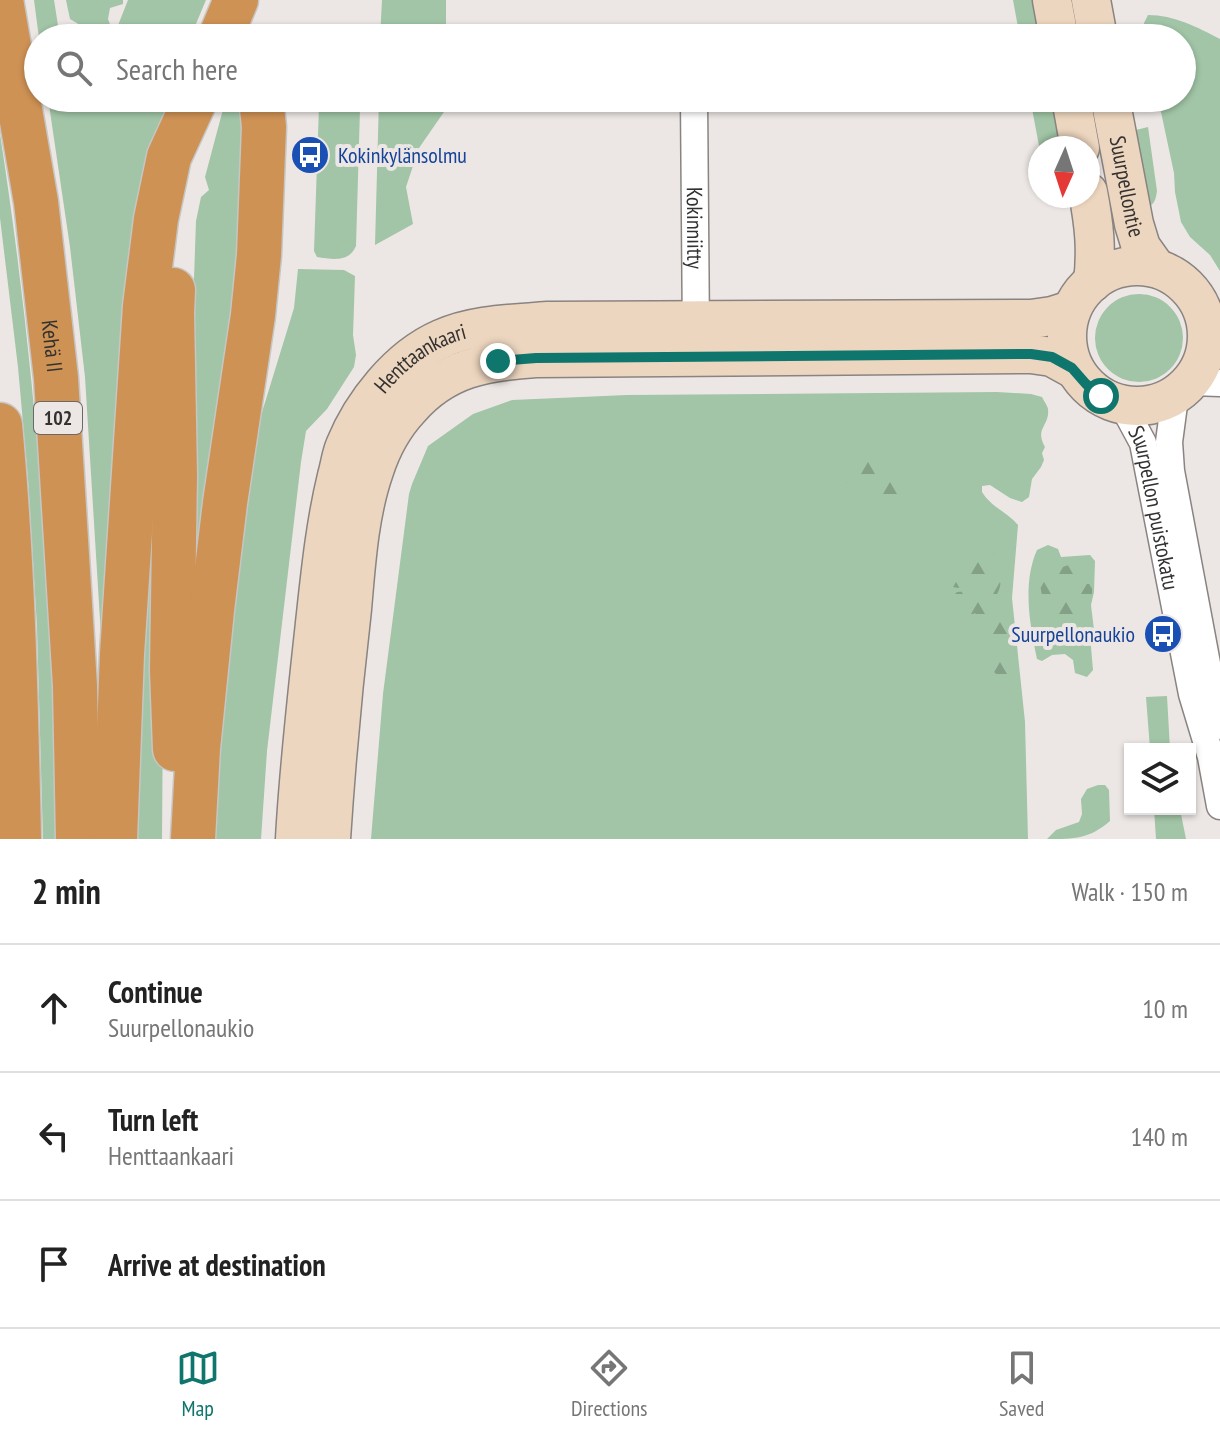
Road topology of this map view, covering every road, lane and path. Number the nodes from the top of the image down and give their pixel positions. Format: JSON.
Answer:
{"nodes":[{"id":1,"x":1,"y":0,"type":"edge"},
{"id":2,"x":236,"y":0,"type":"edge"},
{"id":3,"x":250,"y":0,"type":"edge"},
{"id":4,"x":1052,"y":0,"type":"edge"},
{"id":5,"x":1091,"y":0,"type":"edge"},
{"id":6,"x":226,"y":24,"type":"edge"},
{"id":7,"x":253,"y":24,"type":"edge"},
{"id":8,"x":1056,"y":24,"type":"edge"},
{"id":9,"x":1095,"y":24,"type":"edge"},
{"id":10,"x":190,"y":112,"type":"edge"},
{"id":11,"x":193,"y":112,"type":"edge"},
{"id":12,"x":262,"y":112,"type":"edge"},
{"id":13,"x":694,"y":112,"type":"edge"},
{"id":14,"x":1074,"y":112,"type":"edge"},
{"id":15,"x":1113,"y":112,"type":"edge"},
{"id":16,"x":1078,"y":136,"type":"edge"},
{"id":17,"x":1091,"y":208,"type":"edge"},
{"id":18,"x":1156,"y":268,"type":"junction"},
{"id":19,"x":1082,"y":296,"type":"junction"},
{"id":20,"x":1213,"y":334,"type":"edge"},
{"id":21,"x":696,"y":339,"type":"junction"},
{"id":22,"x":1072,"y":368,"type":"junction"},
{"id":23,"x":1196,"y":387,"type":"edge"},
{"id":24,"x":1122,"y":404,"type":"junction"},
{"id":25,"x":0,"y":425,"type":"edge"},
{"id":26,"x":1211,"y":757,"type":"junction"},
{"id":27,"x":1220,"y":806,"type":"edge"},
{"id":28,"x":19,"y":839,"type":"edge"},
{"id":29,"x":78,"y":839,"type":"edge"},
{"id":30,"x":115,"y":839,"type":"edge"},
{"id":31,"x":179,"y":839,"type":"edge"},
{"id":32,"x":193,"y":839,"type":"edge"},
{"id":33,"x":295,"y":839,"type":"edge"},
{"id":34,"x":331,"y":839,"type":"edge"}],
"edges":[{"from":1,"to":29,"type":"highway","name":"Kehä II","number":"102"},
{"from":2,"to":6,"type":"highway"},
{"from":3,"to":7,"type":"highway"},
{"from":4,"to":8,"type":"main road"},
{"from":5,"to":9,"type":"main road"},
{"from":10,"to":30,"type":"highway"},
{"from":11,"to":31,"type":"highway"},
{"from":12,"to":32,"type":"highway"},
{"from":13,"to":21,"type":"street","name":"Kokinniitty"},
{"from":14,"to":16,"type":"main road","name":"Suurpellontie"},
{"from":15,"to":18,"type":"main road","name":"Suurpellontie"},
{"from":17,"to":19,"type":"main road","name":"Suurpellontie"},
{"from":18,"to":19,"type":"main road"},
{"from":18,"to":20,"type":"main road"},
{"from":19,"to":21,"type":"main road","name":"Henttaankaari"},
{"from":19,"to":22,"type":"main road"},
{"from":20,"to":23,"type":"main road"},
{"from":21,"to":22,"type":"main road","name":"Henttaankaari"},
{"from":21,"to":33,"type":"main road","name":"Henttaankaari"},
{"from":21,"to":34,"type":"main road","name":"Henttaankaari"},
{"from":22,"to":24,"type":"main road"},
{"from":23,"to":24,"type":"main road"},
{"from":23,"to":26,"type":"street","name":"Suurpellon puistokatu"},
{"from":24,"to":26,"type":"street","name":"Suurpellon puistokatu"},
{"from":25,"to":28,"type":"highway"},
{"from":26,"to":27,"type":"street","name":"Suurpellon puistokatu"}]}
